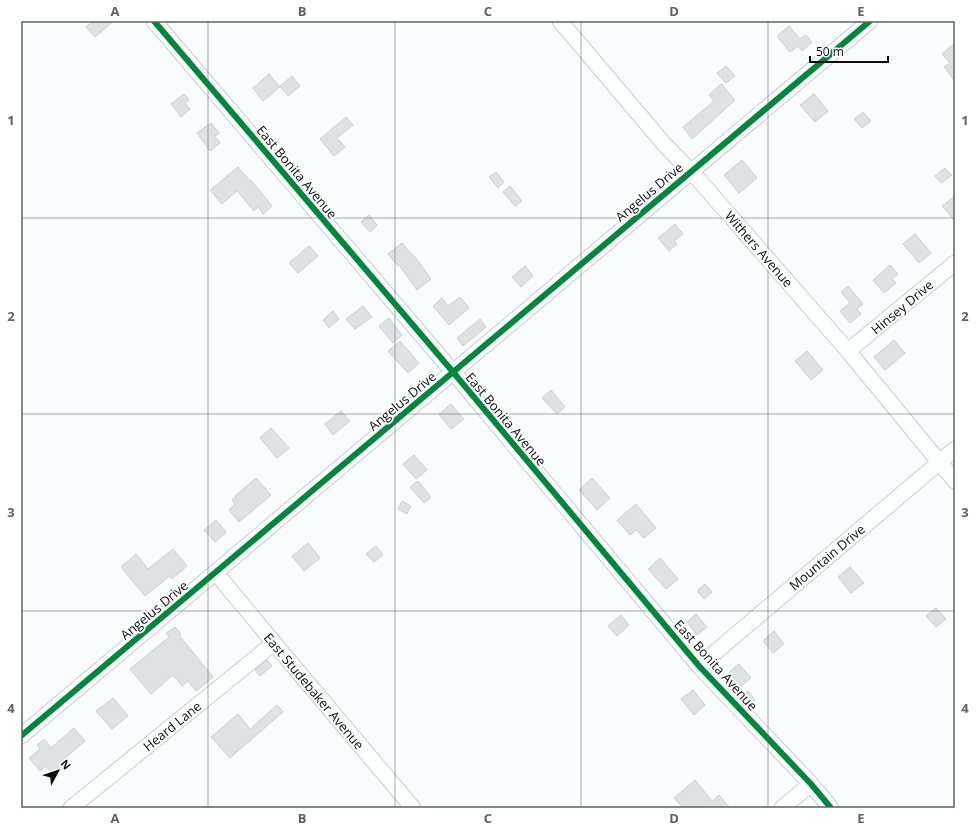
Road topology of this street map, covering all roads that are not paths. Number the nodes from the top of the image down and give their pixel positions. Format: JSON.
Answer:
{"nodes":[{"id":1,"x":154,"y":21,"type":"edge"},
{"id":2,"x":560,"y":21,"type":"edge"},
{"id":3,"x":870,"y":21,"type":"edge"},
{"id":4,"x":691,"y":171,"type":"junction"},
{"id":5,"x":955,"y":263,"type":"edge"},
{"id":6,"x":848,"y":352,"type":"junction"},
{"id":7,"x":453,"y":372,"type":"junction"},
{"id":8,"x":955,"y":449,"type":"edge"},
{"id":9,"x":939,"y":462,"type":"junction"},
{"id":10,"x":955,"y":480,"type":"edge"},
{"id":11,"x":216,"y":573,"type":"junction"},
{"id":12,"x":274,"y":643,"type":"junction"},
{"id":13,"x":699,"y":666,"type":"junction"},
{"id":14,"x":21,"y":736,"type":"edge"},
{"id":15,"x":811,"y":784,"type":"junction"},
{"id":16,"x":71,"y":808,"type":"edge"},
{"id":17,"x":413,"y":808,"type":"edge"},
{"id":18,"x":782,"y":808,"type":"edge"},
{"id":19,"x":831,"y":808,"type":"edge"}],
"edges":[{"from":1,"to":7,"type":"street","name":"East Bonita Avenue"},
{"from":2,"to":4,"type":"street","name":"Withers Avenue"},
{"from":3,"to":4,"type":"street","name":"Angelus Drive"},
{"from":4,"to":6,"type":"street","name":"Withers Avenue"},
{"from":4,"to":7,"type":"street","name":"Angelus Drive"},
{"from":5,"to":6,"type":"street","name":"Hinsey Drive"},
{"from":6,"to":9,"type":"street","name":"Withers Avenue"},
{"from":7,"to":11,"type":"street","name":"Angelus Drive"},
{"from":7,"to":13,"type":"street","name":"East Bonita Avenue"},
{"from":8,"to":9,"type":"street","name":"Mountain Drive"},
{"from":9,"to":10,"type":"street","name":"Withers Avenue"},
{"from":9,"to":13,"type":"street","name":"Mountain Drive"},
{"from":11,"to":12,"type":"street","name":"East Studebaker Avenue"},
{"from":11,"to":14,"type":"street","name":"Angelus Drive"},
{"from":12,"to":16,"type":"street","name":"Heard Lane"},
{"from":12,"to":17,"type":"street","name":"East Studebaker Avenue"},
{"from":13,"to":15,"type":"street","name":"East Bonita Avenue"},
{"from":15,"to":18,"type":"street"},
{"from":15,"to":19,"type":"street","name":"East Bonita Avenue"}]}
